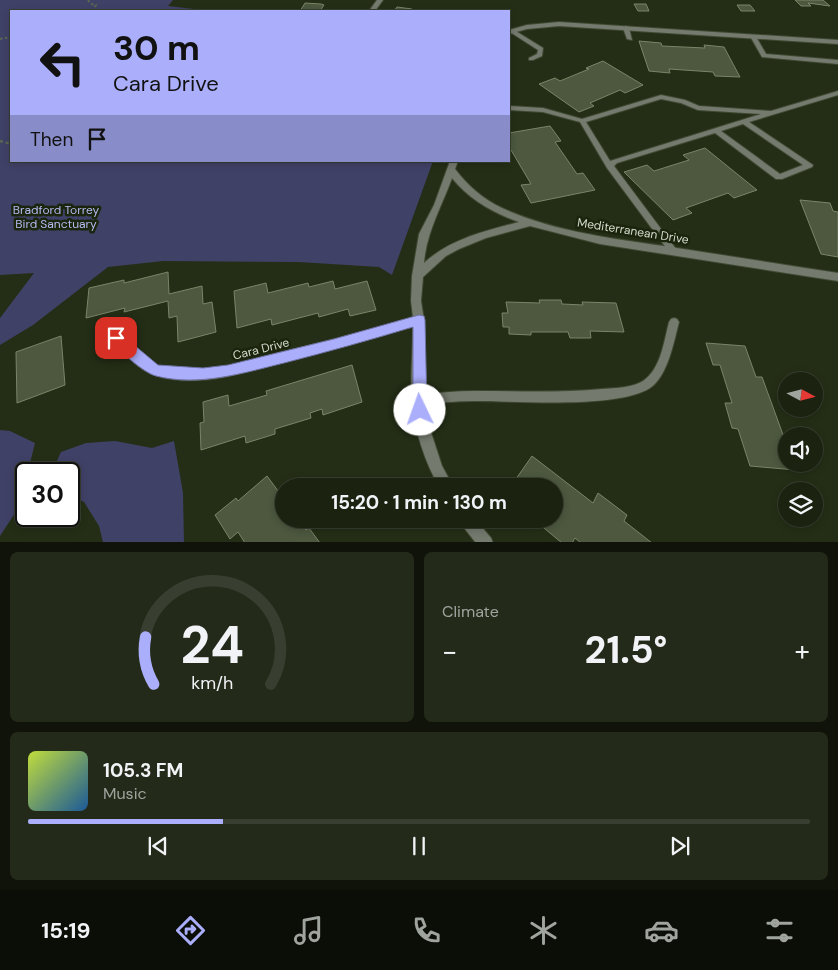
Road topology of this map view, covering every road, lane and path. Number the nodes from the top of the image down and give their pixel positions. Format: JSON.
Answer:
{"nodes":[{"id":1,"x":88,"y":0,"type":"edge"},
{"id":2,"x":93,"y":10,"type":"edge"},
{"id":3,"x":626,"y":28,"type":"junction"},
{"id":4,"x":510,"y":31,"type":"edge"},
{"id":5,"x":753,"y":36,"type":"junction"},
{"id":6,"x":630,"y":39,"type":"dead end"},
{"id":7,"x":838,"y":42,"type":"edge"},
{"id":8,"x":531,"y":59,"type":"dead end"},
{"id":9,"x":838,"y":62,"type":"edge"},
{"id":10,"x":838,"y":93,"type":"edge"},
{"id":11,"x":510,"y":108,"type":"edge"},
{"id":12,"x":770,"y":113,"type":"junction"},
{"id":13,"x":582,"y":120,"type":"junction"},
{"id":14,"x":744,"y":122,"type":"junction"},
{"id":15,"x":716,"y":130,"type":"junction"},
{"id":16,"x":453,"y":166,"type":"edge"},
{"id":17,"x":610,"y":166,"type":"junction"},
{"id":18,"x":531,"y":222,"type":"junction"},
{"id":19,"x":673,"y":250,"type":"junction"},
{"id":20,"x":417,"y":276,"type":"junction"},
{"id":21,"x":838,"y":277,"type":"edge"},
{"id":22,"x":419,"y":320,"type":"junction"},
{"id":23,"x":674,"y":322,"type":"dead end"},
{"id":24,"x":116,"y":338,"type":"dead end"},
{"id":25,"x":418,"y":400,"type":"junction"},
{"id":26,"x":441,"y":478,"type":"edge"},
{"id":27,"x":474,"y":528,"type":"edge"},
{"id":28,"x":486,"y":542,"type":"edge"}],
"edges":[{"from":1,"to":2,"type":"path"},
{"from":3,"to":4,"type":"street"},
{"from":3,"to":5,"type":"street"},
{"from":3,"to":6,"type":"lane"},
{"from":4,"to":8,"type":"lane"},
{"from":5,"to":7,"type":"street"},
{"from":5,"to":9,"type":"lane"},
{"from":10,"to":12,"type":"lane"},
{"from":11,"to":13,"type":"lane"},
{"from":12,"to":13,"type":"lane"},
{"from":12,"to":14,"type":"lane"},
{"from":13,"to":17,"type":"lane"},
{"from":14,"to":15,"type":"lane"},
{"from":14,"to":15,"type":"lane"},
{"from":15,"to":17,"type":"lane"},
{"from":16,"to":18,"type":"street","name":"Mediterranean Drive"},
{"from":16,"to":20,"type":"street"},
{"from":17,"to":19,"type":"lane"},
{"from":18,"to":19,"type":"street","name":"Mediterranean Drive"},
{"from":18,"to":20,"type":"street"},
{"from":19,"to":21,"type":"street","name":"Mediterranean Drive"},
{"from":20,"to":22,"type":"street"},
{"from":22,"to":24,"type":"street","name":"Cara Drive"},
{"from":22,"to":25,"type":"street"},
{"from":23,"to":25,"type":"lane"},
{"from":25,"to":26,"type":"street"},
{"from":27,"to":28,"type":"street"}]}
